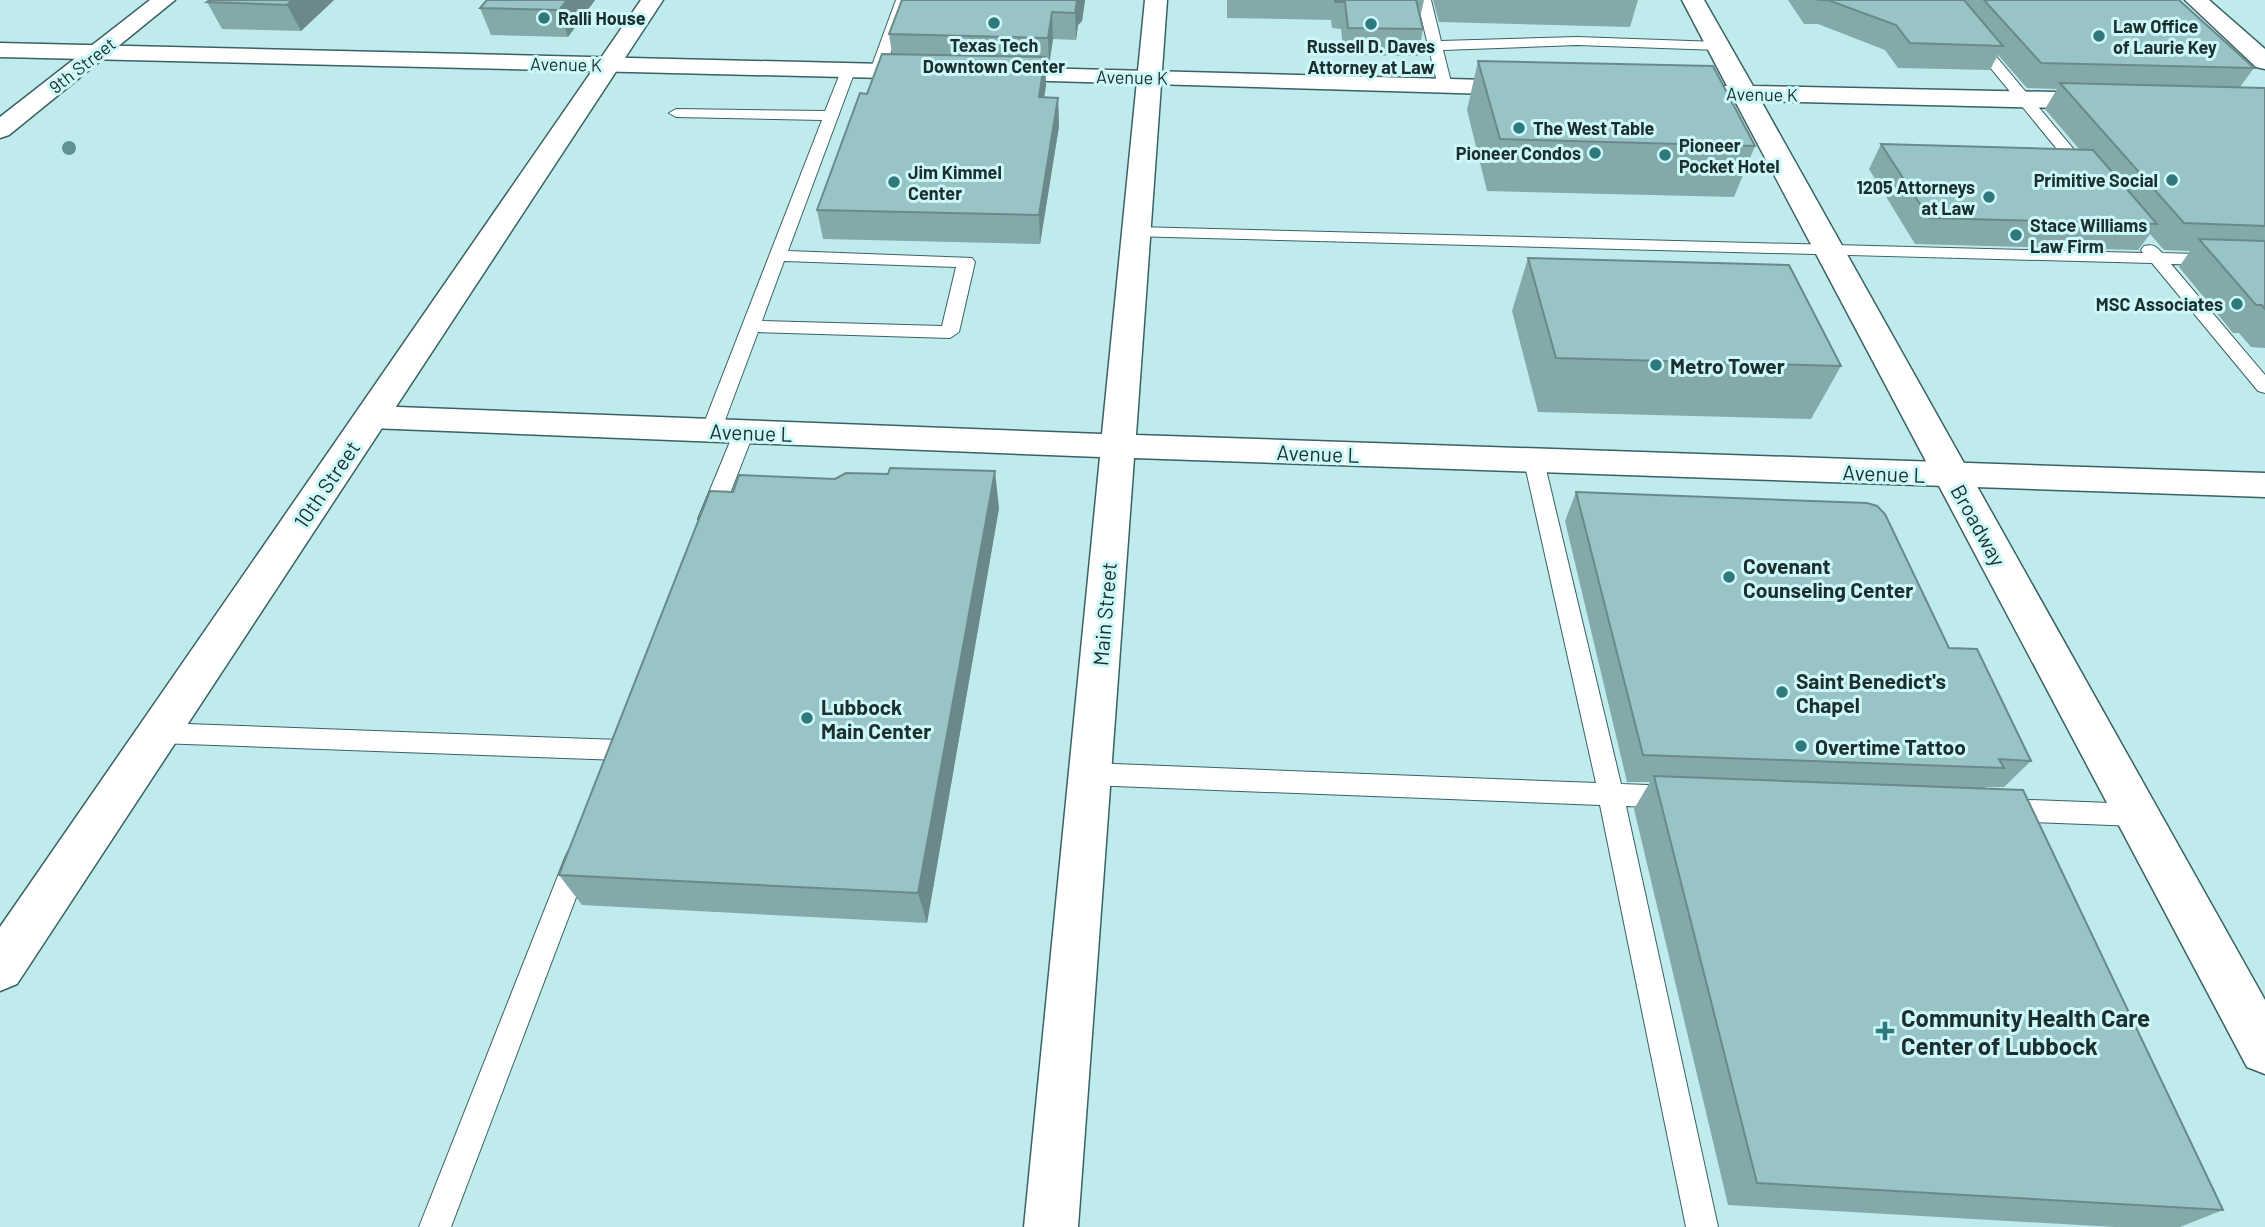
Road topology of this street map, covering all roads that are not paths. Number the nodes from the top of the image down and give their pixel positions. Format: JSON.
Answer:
{"nodes":[{"id":1,"x":164,"y":0,"type":"edge"},
{"id":2,"x":652,"y":0,"type":"edge"},
{"id":3,"x":903,"y":0,"type":"edge"},
{"id":4,"x":1156,"y":0,"type":"edge"},
{"id":5,"x":1424,"y":0,"type":"edge"},
{"id":6,"x":1693,"y":0,"type":"edge"},
{"id":7,"x":1942,"y":0,"type":"edge"},
{"id":8,"x":2196,"y":0,"type":"edge"},
{"id":9,"x":1436,"y":46,"type":"junction"},
{"id":10,"x":1718,"y":46,"type":"junction"},
{"id":11,"x":0,"y":50,"type":"edge"},
{"id":12,"x":98,"y":53,"type":"junction"},
{"id":13,"x":2265,"y":62,"type":"edge"},
{"id":14,"x":608,"y":65,"type":"junction"},
{"id":15,"x":848,"y":71,"type":"junction"},
{"id":16,"x":877,"y":71,"type":"junction"},
{"id":17,"x":944,"y":73,"type":"edge"},
{"id":18,"x":971,"y":74,"type":"edge"},
{"id":19,"x":1150,"y":78,"type":"junction"},
{"id":20,"x":1445,"y":86,"type":"junction"},
{"id":21,"x":1552,"y":88,"type":"edge"},
{"id":22,"x":1646,"y":91,"type":"edge"},
{"id":23,"x":1744,"y":93,"type":"junction"},
{"id":24,"x":2024,"y":99,"type":"junction"},
{"id":25,"x":2131,"y":101,"type":"edge"},
{"id":26,"x":676,"y":113,"type":"dead end"},
{"id":27,"x":830,"y":116,"type":"junction"},
{"id":28,"x":0,"y":130,"type":"edge"},
{"id":29,"x":2098,"y":188,"type":"edge"},
{"id":30,"x":1136,"y":232,"type":"junction"},
{"id":31,"x":2140,"y":238,"type":"edge"},
{"id":32,"x":1830,"y":250,"type":"junction"},
{"id":33,"x":777,"y":256,"type":"junction"},
{"id":34,"x":2156,"y":258,"type":"junction"},
{"id":35,"x":2265,"y":261,"type":"edge"},
{"id":36,"x":751,"y":326,"type":"junction"},
{"id":37,"x":2265,"y":387,"type":"edge"},
{"id":38,"x":371,"y":417,"type":"junction"},
{"id":39,"x":727,"y":431,"type":"junction"},
{"id":40,"x":1118,"y":446,"type":"junction"},
{"id":41,"x":1534,"y":461,"type":"junction"},
{"id":42,"x":1952,"y":476,"type":"junction"},
{"id":43,"x":2265,"y":485,"type":"edge"},
{"id":44,"x":703,"y":536,"type":"edge"},
{"id":45,"x":630,"y":724,"type":"edge"},
{"id":46,"x":158,"y":733,"type":"junction"},
{"id":47,"x":620,"y":750,"type":"junction"},
{"id":48,"x":1089,"y":774,"type":"junction"},
{"id":49,"x":610,"y":775,"type":"edge"},
{"id":50,"x":1611,"y":794,"type":"junction"},
{"id":51,"x":1692,"y":798,"type":"edge"},
{"id":52,"x":1977,"y":809,"type":"edge"},
{"id":53,"x":2137,"y":815,"type":"junction"},
{"id":54,"x":586,"y":838,"type":"edge"},
{"id":55,"x":0,"y":968,"type":"edge"},
{"id":56,"x":2265,"y":1049,"type":"edge"},
{"id":57,"x":435,"y":1227,"type":"edge"},
{"id":58,"x":1051,"y":1227,"type":"edge"},
{"id":59,"x":1702,"y":1227,"type":"edge"}],
"edges":[{"from":1,"to":12,"type":"street","name":"9th Street"},
{"from":2,"to":14,"type":"street","name":"10th Street"},
{"from":3,"to":16,"type":"lane"},
{"from":4,"to":19,"type":"street","name":"Main Street"},
{"from":5,"to":9,"type":"lane"},
{"from":6,"to":10,"type":"street","name":"Broadway"},
{"from":7,"to":24,"type":"lane"},
{"from":8,"to":13,"type":"street"},
{"from":9,"to":10,"type":"lane"},
{"from":9,"to":20,"type":"lane"},
{"from":10,"to":23,"type":"street","name":"Broadway"},
{"from":11,"to":12,"type":"street","name":"Avenue K"},
{"from":12,"to":14,"type":"street","name":"Avenue K"},
{"from":12,"to":28,"type":"street","name":"9th Street"},
{"from":14,"to":15,"type":"street","name":"Avenue K"},
{"from":14,"to":38,"type":"street","name":"10th Street"},
{"from":15,"to":16,"type":"street","name":"Avenue K"},
{"from":15,"to":27,"type":"lane"},
{"from":16,"to":17,"type":"street","name":"Avenue K"},
{"from":18,"to":19,"type":"street","name":"Avenue K"},
{"from":19,"to":20,"type":"street","name":"Avenue K"},
{"from":19,"to":30,"type":"street","name":"Main Street"},
{"from":20,"to":21,"type":"street","name":"Avenue K"},
{"from":22,"to":23,"type":"street","name":"Avenue K"},
{"from":23,"to":24,"type":"street","name":"Avenue K"},
{"from":23,"to":32,"type":"street","name":"Broadway"},
{"from":24,"to":25,"type":"street","name":"Avenue K"},
{"from":24,"to":29,"type":"lane"},
{"from":26,"to":27,"type":"lane"},
{"from":27,"to":33,"type":"lane"},
{"from":30,"to":32,"type":"lane"},
{"from":30,"to":40,"type":"street","name":"Main Street"},
{"from":31,"to":34,"type":"lane"},
{"from":32,"to":34,"type":"lane"},
{"from":32,"to":42,"type":"street","name":"Broadway"},
{"from":33,"to":36,"type":"lane"},
{"from":33,"to":36,"type":"lane"},
{"from":34,"to":35,"type":"lane"},
{"from":34,"to":37,"type":"lane"},
{"from":36,"to":39,"type":"lane"},
{"from":38,"to":39,"type":"street","name":"Avenue L"},
{"from":38,"to":46,"type":"street","name":"10th Street"},
{"from":39,"to":40,"type":"street","name":"Avenue L"},
{"from":39,"to":44,"type":"lane"},
{"from":40,"to":41,"type":"street","name":"Avenue L"},
{"from":40,"to":48,"type":"street","name":"Main Street"},
{"from":41,"to":42,"type":"street","name":"Avenue L"},
{"from":41,"to":50,"type":"lane"},
{"from":42,"to":43,"type":"street","name":"Avenue L"},
{"from":42,"to":53,"type":"street","name":"Broadway"},
{"from":45,"to":47,"type":"lane"},
{"from":46,"to":47,"type":"lane"},
{"from":46,"to":55,"type":"street","name":"10th Street"},
{"from":47,"to":49,"type":"lane"},
{"from":48,"to":50,"type":"lane"},
{"from":48,"to":58,"type":"street","name":"Main Street"},
{"from":50,"to":51,"type":"lane"},
{"from":50,"to":59,"type":"lane"},
{"from":52,"to":53,"type":"lane"},
{"from":53,"to":56,"type":"street","name":"Broadway"},
{"from":54,"to":57,"type":"lane"}]}
